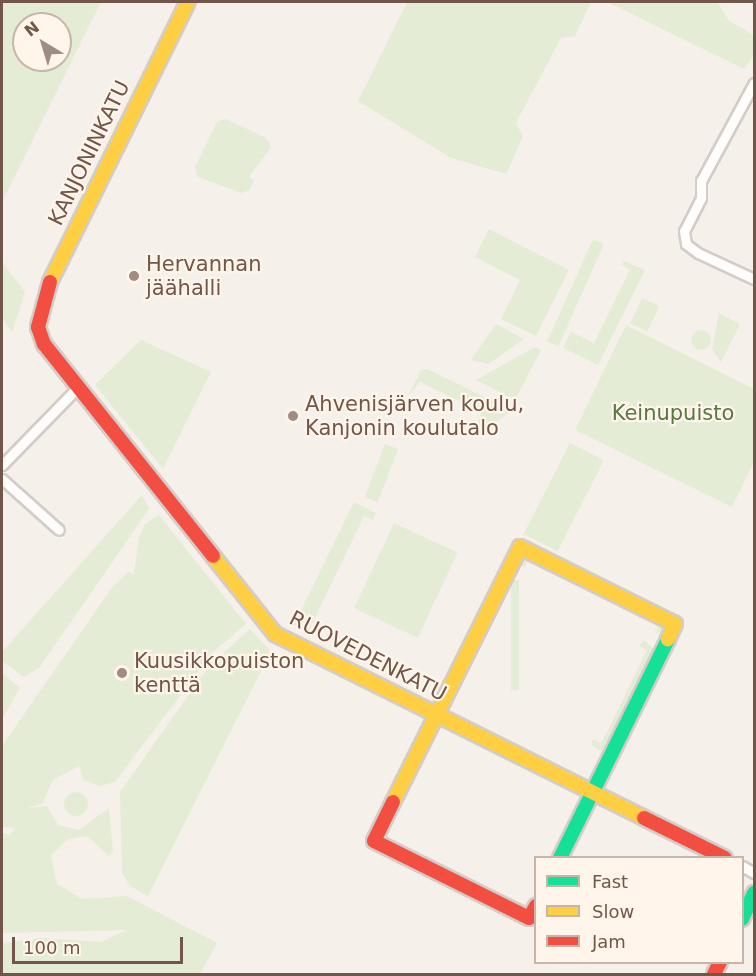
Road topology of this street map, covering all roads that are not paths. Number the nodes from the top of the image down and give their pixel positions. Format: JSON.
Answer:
{"nodes":[{"id":1,"x":188,"y":2,"type":"edge"},
{"id":2,"x":754,"y":83,"type":"edge"},
{"id":3,"x":754,"y":279,"type":"edge"},
{"id":4,"x":38,"y":327,"type":"joint"},
{"id":5,"x":78,"y":387,"type":"junction"},
{"id":6,"x":2,"y":465,"type":"edge"},
{"id":7,"x":2,"y":479,"type":"edge"},
{"id":8,"x":58,"y":530,"type":"dead end"},
{"id":9,"x":436,"y":715,"type":"junction"},
{"id":10,"x":592,"y":792,"type":"junction"},
{"id":11,"x":561,"y":856,"type":"edge"},
{"id":12,"x":721,"y":856,"type":"edge"},
{"id":13,"x":754,"y":893,"type":"edge"},
{"id":14,"x":534,"y":909,"type":"edge"},
{"id":15,"x":744,"y":915,"type":"edge"}],
"edges":[{"from":1,"to":4,"type":"street","name":"KANJONINKATU"},
{"from":2,"to":3,"type":"street"},
{"from":4,"to":5,"type":"street","name":"RUOVEDENKATU"},
{"from":5,"to":6,"type":"street"},
{"from":5,"to":9,"type":"street","name":"RUOVEDENKATU"},
{"from":7,"to":8,"type":"street"},
{"from":9,"to":10,"type":"street","name":"RUOVEDENKATU"},
{"from":9,"to":10,"type":"street"},
{"from":9,"to":14,"type":"street"},
{"from":10,"to":11,"type":"street"},
{"from":10,"to":12,"type":"street","name":"RUOVEDENKATU"},
{"from":13,"to":15,"type":"street"}]}
